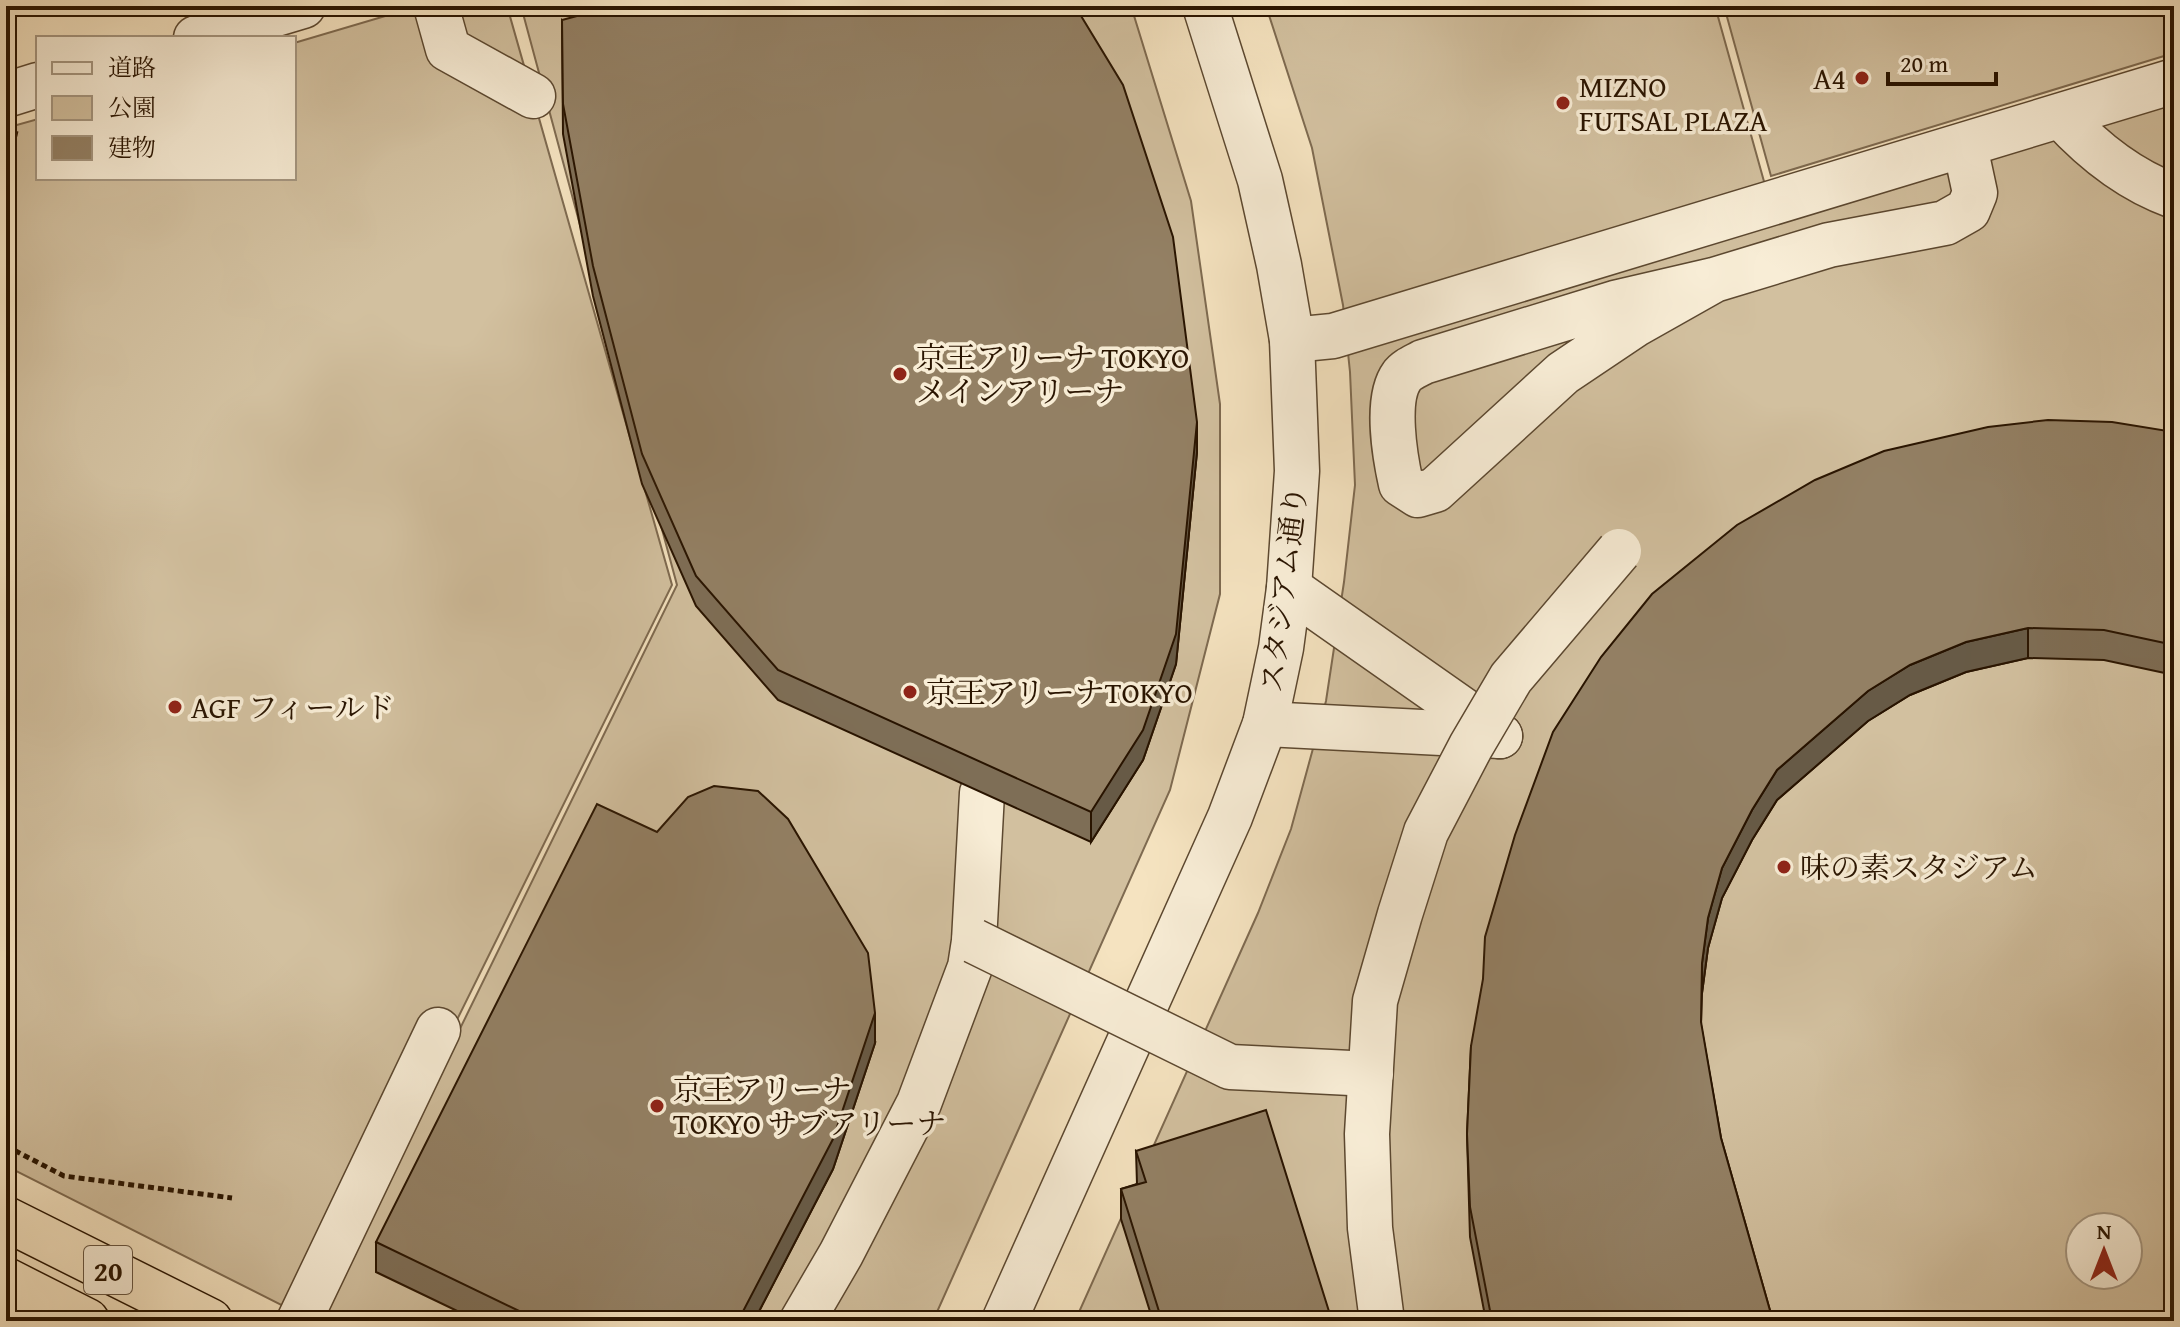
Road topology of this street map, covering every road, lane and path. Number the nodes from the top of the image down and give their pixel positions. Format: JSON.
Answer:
{"nodes":[{"id":1,"x":303,"y":6,"type":"edge"},
{"id":2,"x":436,"y":6,"type":"edge"},
{"id":3,"x":1205,"y":6,"type":"edge"},
{"id":4,"x":203,"y":36,"type":"edge"},
{"id":5,"x":2174,"y":81,"type":"edge"},
{"id":6,"x":36,"y":86,"type":"edge"},
{"id":7,"x":6,"y":95,"type":"edge"},
{"id":8,"x":533,"y":96,"type":"dead end"},
{"id":9,"x":2061,"y":116,"type":"junction"},
{"id":10,"x":1960,"y":147,"type":"junction"},
{"id":11,"x":2174,"y":196,"type":"edge"},
{"id":12,"x":1714,"y":280,"type":"junction"},
{"id":13,"x":1292,"y":340,"type":"junction"},
{"id":14,"x":1619,"y":551,"type":"dead end"},
{"id":15,"x":1289,"y":588,"type":"junction"},
{"id":16,"x":1265,"y":724,"type":"junction"},
{"id":17,"x":982,"y":793,"type":"edge"},
{"id":18,"x":974,"y":941,"type":"junction"},
{"id":19,"x":438,"y":1030,"type":"dead end"},
{"id":20,"x":1371,"y":1074,"type":"junction"},
{"id":21,"x":6,"y":1146,"type":"edge"},
{"id":22,"x":232,"y":1198,"type":"dead end"},
{"id":23,"x":6,"y":1219,"type":"edge"},
{"id":24,"x":6,"y":1280,"type":"edge"},
{"id":25,"x":87,"y":1321,"type":"edge"},
{"id":26,"x":210,"y":1321,"type":"edge"},
{"id":27,"x":299,"y":1321,"type":"edge"},
{"id":28,"x":802,"y":1321,"type":"edge"},
{"id":29,"x":1004,"y":1321,"type":"edge"},
{"id":30,"x":1382,"y":1321,"type":"edge"}],
"edges":[{"from":1,"to":4,"type":"street"},
{"from":2,"to":8,"type":"street"},
{"from":3,"to":13,"type":"street","name":"スタジアム通り"},
{"from":5,"to":9,"type":"street"},
{"from":6,"to":7,"type":"street"},
{"from":9,"to":10,"type":"street"},
{"from":9,"to":11,"type":"street"},
{"from":10,"to":12,"type":"street"},
{"from":10,"to":13,"type":"street"},
{"from":12,"to":12,"type":"street"},
{"from":13,"to":15,"type":"street","name":"スタジアム通り"},
{"from":14,"to":20,"type":"street","bridge":true},
{"from":15,"to":16,"type":"street","name":"スタジアム通り"},
{"from":15,"to":16,"type":"street"},
{"from":16,"to":29,"type":"street","name":"スタジアム通り"},
{"from":17,"to":18,"type":"street"},
{"from":18,"to":20,"type":"street","bridge":true},
{"from":18,"to":28,"type":"street"},
{"from":19,"to":27,"type":"street"},
{"from":20,"to":30,"type":"street","bridge":true},
{"from":21,"to":22,"type":"path"},
{"from":23,"to":26,"type":"highway","number":"20"},
{"from":24,"to":25,"type":"highway","number":"20"}]}
